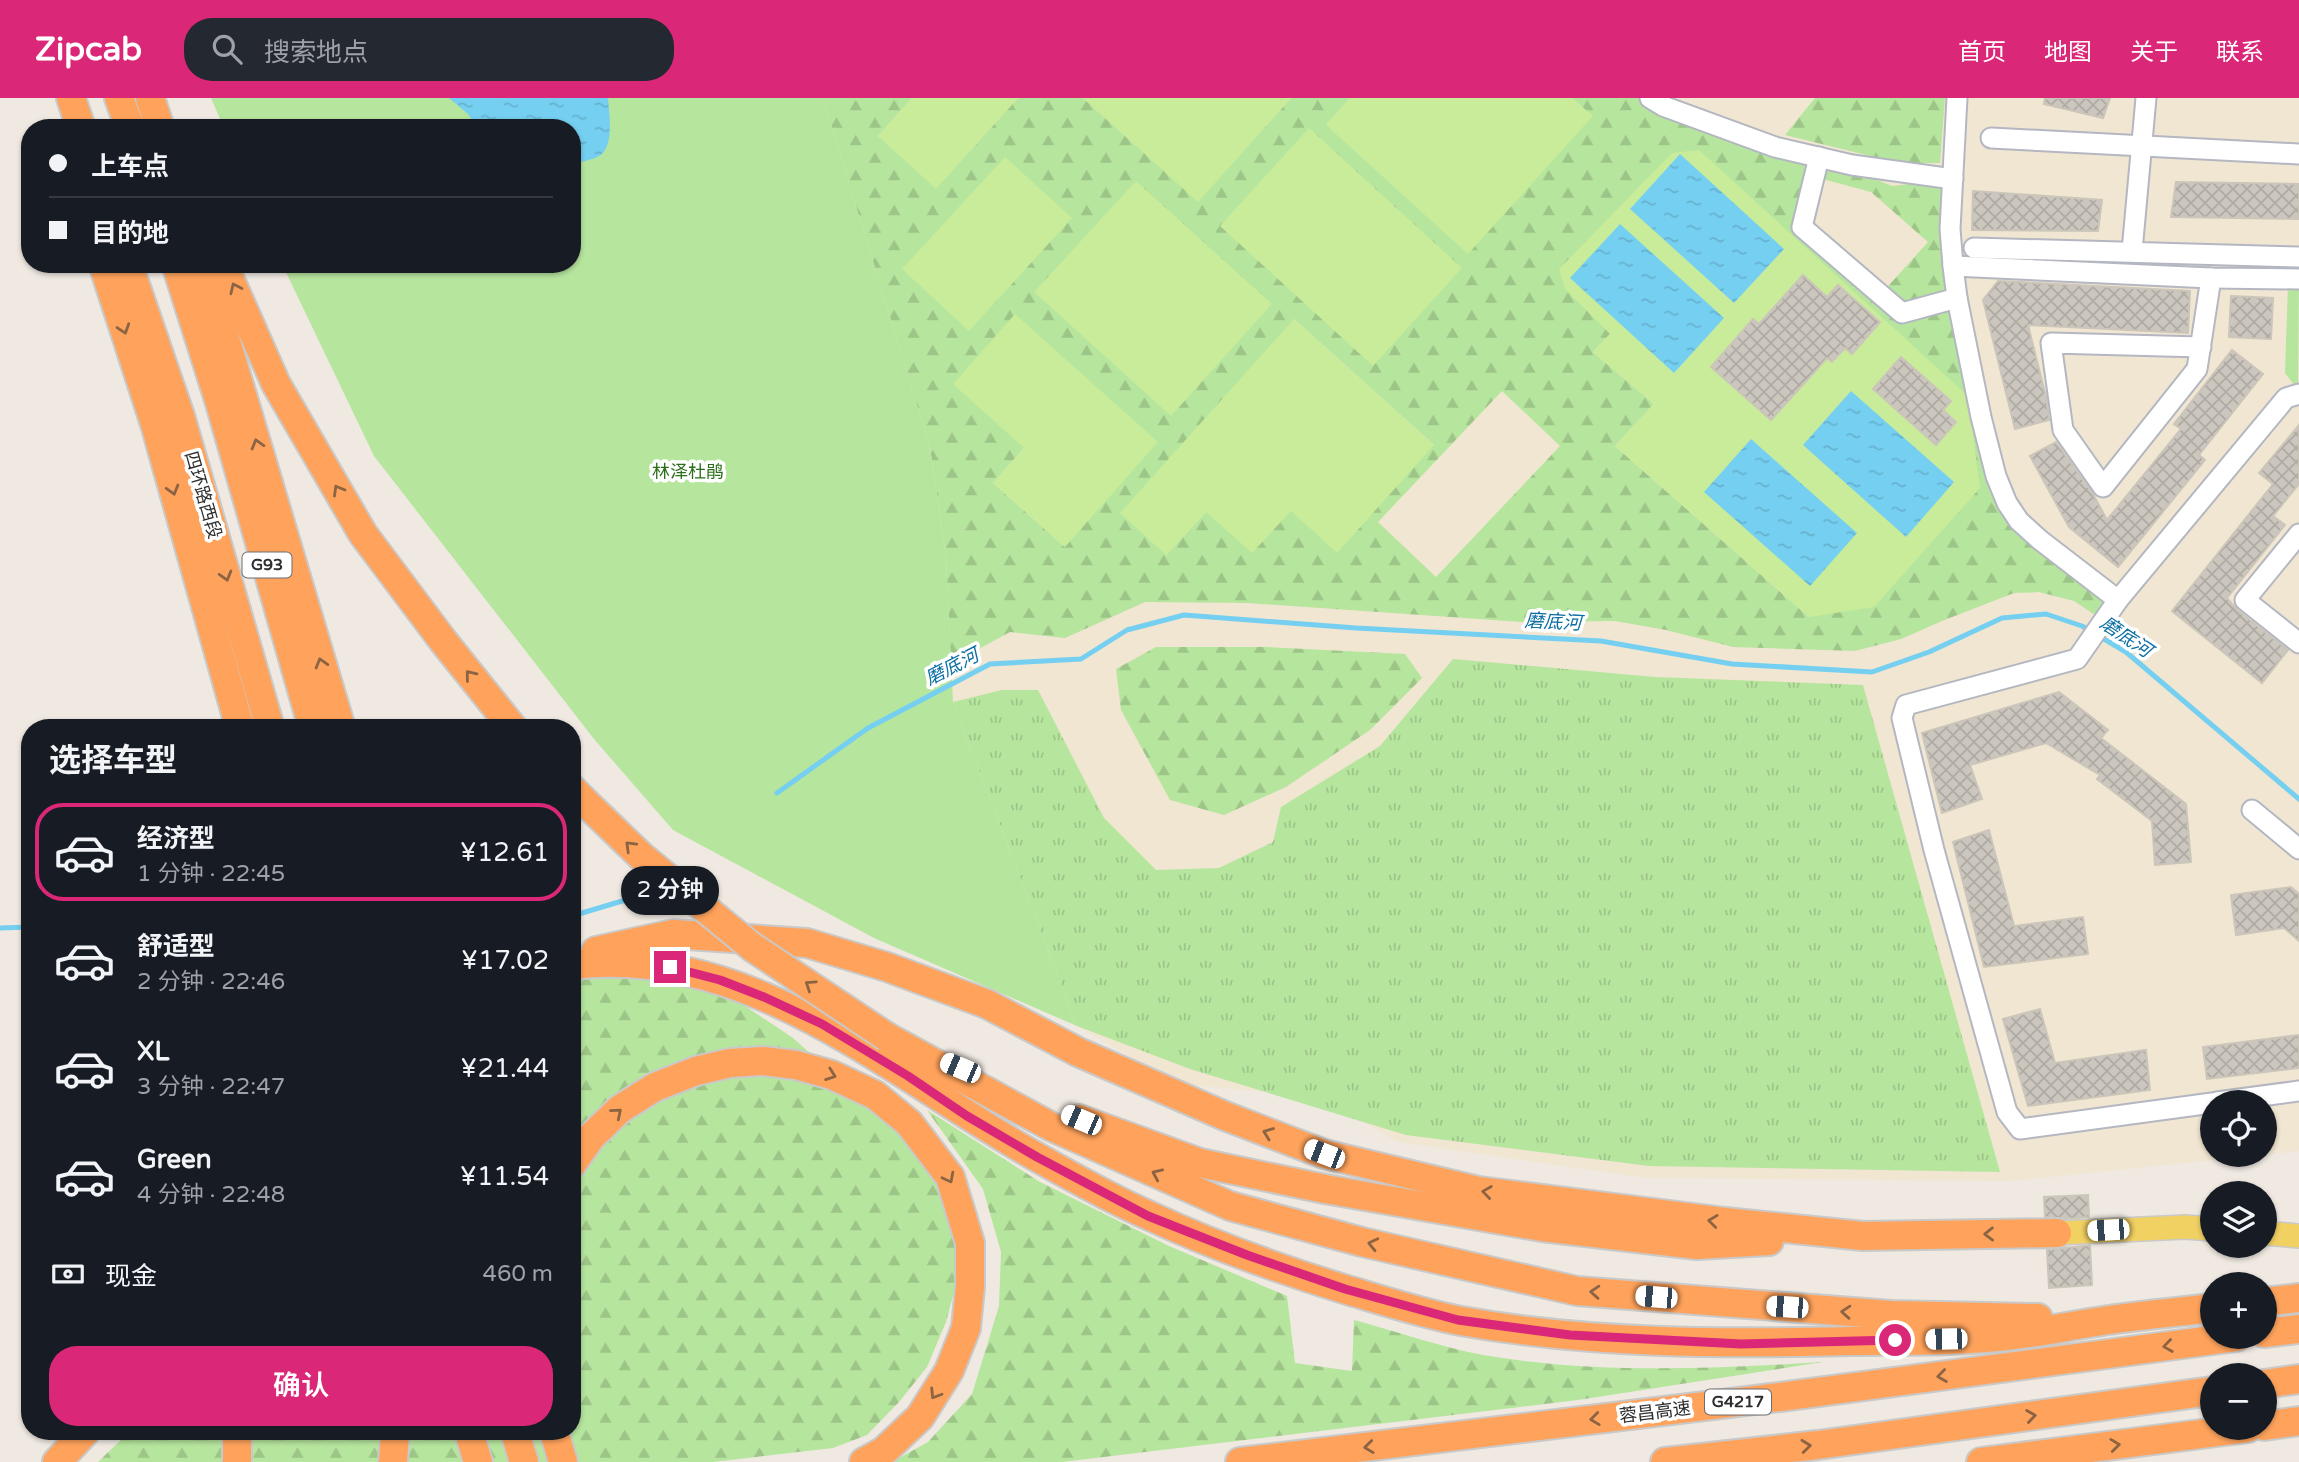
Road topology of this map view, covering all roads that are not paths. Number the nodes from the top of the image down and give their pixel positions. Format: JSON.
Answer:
{"nodes":[{"id":1,"x":70,"y":98,"type":"edge"},
{"id":2,"x":119,"y":98,"type":"edge"},
{"id":3,"x":150,"y":98,"type":"edge"},
{"id":4,"x":1650,"y":98,"type":"edge"},
{"id":5,"x":1957,"y":98,"type":"edge"},
{"id":6,"x":2146,"y":98,"type":"edge"},
{"id":7,"x":74,"y":119,"type":"edge"},
{"id":8,"x":78,"y":119,"type":"edge"},
{"id":9,"x":127,"y":119,"type":"edge"},
{"id":10,"x":157,"y":119,"type":"edge"},
{"id":11,"x":1991,"y":138,"type":"dead end"},
{"id":12,"x":2143,"y":146,"type":"junction"},
{"id":13,"x":2299,"y":154,"type":"edge"},
{"id":14,"x":1819,"y":158,"type":"junction"},
{"id":15,"x":1953,"y":179,"type":"junction"},
{"id":16,"x":1974,"y":248,"type":"dead end"},
{"id":17,"x":2132,"y":251,"type":"junction"},
{"id":18,"x":2299,"y":257,"type":"edge"},
{"id":19,"x":1953,"y":266,"type":"junction"},
{"id":20,"x":107,"y":273,"type":"edge"},
{"id":21,"x":130,"y":273,"type":"edge"},
{"id":22,"x":180,"y":273,"type":"edge"},
{"id":23,"x":205,"y":273,"type":"edge"},
{"id":24,"x":227,"y":273,"type":"edge"},
{"id":25,"x":2210,"y":278,"type":"junction"},
{"id":26,"x":2299,"y":279,"type":"edge"},
{"id":27,"x":1957,"y":298,"type":"junction"},
{"id":28,"x":2201,"y":347,"type":"junction"},
{"id":29,"x":2299,"y":394,"type":"edge"},
{"id":30,"x":231,"y":399,"type":"junction"},
{"id":31,"x":168,"y":420,"type":"junction"},
{"id":32,"x":2299,"y":534,"type":"edge"},
{"id":33,"x":2114,"y":606,"type":"junction"},
{"id":34,"x":2299,"y":643,"type":"edge"},
{"id":35,"x":238,"y":719,"type":"edge"},
{"id":36,"x":267,"y":719,"type":"edge"},
{"id":37,"x":311,"y":719,"type":"edge"},
{"id":38,"x":338,"y":719,"type":"edge"},
{"id":39,"x":506,"y":719,"type":"edge"},
{"id":40,"x":581,"y":797,"type":"edge"},
{"id":41,"x":2252,"y":810,"type":"dead end"},
{"id":42,"x":2299,"y":849,"type":"edge"},
{"id":43,"x":581,"y":955,"type":"edge"},
{"id":44,"x":581,"y":964,"type":"edge"},
{"id":45,"x":887,"y":1037,"type":"junction"},
{"id":46,"x":2299,"y":1091,"type":"edge"},
{"id":47,"x":2277,"y":1094,"type":"edge"},
{"id":48,"x":2200,"y":1105,"type":"edge"},
{"id":49,"x":581,"y":1152,"type":"edge"},
{"id":50,"x":2200,"y":1228,"type":"edge"},
{"id":51,"x":2057,"y":1233,"type":"joint"},
{"id":52,"x":2277,"y":1234,"type":"edge"},
{"id":53,"x":1863,"y":1236,"type":"junction"},
{"id":54,"x":2299,"y":1236,"type":"edge"},
{"id":55,"x":2299,"y":1298,"type":"edge"},
{"id":56,"x":2277,"y":1301,"type":"edge"},
{"id":57,"x":2200,"y":1309,"type":"edge"},
{"id":58,"x":2110,"y":1319,"type":"junction"},
{"id":59,"x":2299,"y":1329,"type":"edge"},
{"id":60,"x":2277,"y":1332,"type":"edge"},
{"id":61,"x":2200,"y":1342,"type":"edge"},
{"id":62,"x":2297,"y":1380,"type":"edge"},
{"id":63,"x":2277,"y":1382,"type":"edge"},
{"id":64,"x":2200,"y":1393,"type":"edge"},
{"id":65,"x":2299,"y":1422,"type":"edge"},
{"id":66,"x":2277,"y":1425,"type":"edge"},
{"id":67,"x":2200,"y":1434,"type":"edge"},
{"id":68,"x":78,"y":1440,"type":"edge"},
{"id":69,"x":237,"y":1440,"type":"edge"},
{"id":70,"x":394,"y":1440,"type":"edge"},
{"id":71,"x":471,"y":1440,"type":"edge"},
{"id":72,"x":517,"y":1440,"type":"edge"},
{"id":73,"x":556,"y":1440,"type":"edge"},
{"id":74,"x":1990,"y":1461,"type":"edge"},
{"id":75,"x":57,"y":1462,"type":"edge"},
{"id":76,"x":237,"y":1462,"type":"edge"},
{"id":77,"x":393,"y":1462,"type":"edge"},
{"id":78,"x":478,"y":1462,"type":"edge"},
{"id":79,"x":524,"y":1462,"type":"edge"},
{"id":80,"x":563,"y":1462,"type":"edge"},
{"id":81,"x":864,"y":1462,"type":"edge"},
{"id":82,"x":1240,"y":1462,"type":"edge"},
{"id":83,"x":1665,"y":1462,"type":"edge"}],
"edges":[{"from":1,"to":7,"type":"highway"},
{"from":1,"to":8,"type":"highway"},
{"from":2,"to":9,"type":"highway"},
{"from":3,"to":10,"type":"highway"},
{"from":4,"to":14,"type":"street"},
{"from":5,"to":15,"type":"street"},
{"from":6,"to":12,"type":"street"},
{"from":11,"to":12,"type":"street"},
{"from":12,"to":13,"type":"street"},
{"from":12,"to":17,"type":"street"},
{"from":14,"to":15,"type":"street"},
{"from":14,"to":27,"type":"street"},
{"from":15,"to":19,"type":"street"},
{"from":16,"to":17,"type":"street"},
{"from":17,"to":18,"type":"street"},
{"from":19,"to":25,"type":"street"},
{"from":19,"to":27,"type":"street"},
{"from":20,"to":31,"type":"highway","one_way":true},
{"from":21,"to":31,"type":"highway","name":"四环路西段","number":"G93"},
{"from":22,"to":30,"type":"highway","number":"G93"},
{"from":23,"to":30,"type":"highway"},
{"from":39,"to":24,"type":"highway","one_way":true},
{"from":25,"to":26,"type":"street"},
{"from":25,"to":28,"type":"street"},
{"from":27,"to":33,"type":"street"},
{"from":28,"to":28,"type":"street"},
{"from":29,"to":33,"type":"street"},
{"from":30,"to":37,"type":"highway","number":"G93"},
{"from":38,"to":30,"type":"highway","one_way":true},
{"from":31,"to":35,"type":"highway","one_way":true},
{"from":31,"to":36,"type":"highway","name":"四环路西段","number":"G93","one_way":true},
{"from":32,"to":34,"type":"street"},
{"from":33,"to":48,"type":"street"},
{"from":45,"to":40,"type":"highway","one_way":true,"bridge":true},
{"from":41,"to":42,"type":"street"},
{"from":53,"to":43,"type":"highway","one_way":true},
{"from":44,"to":58,"type":"highway"},
{"from":45,"to":53,"type":"highway"},
{"from":58,"to":45,"type":"highway","one_way":true},
{"from":46,"to":47,"type":"street"},
{"from":49,"to":81,"type":"highway","one_way":true},
{"from":50,"to":51,"type":"main road"},
{"from":51,"to":53,"type":"highway","one_way":true},
{"from":52,"to":54,"type":"main road"},
{"from":55,"to":56,"type":"highway"},
{"from":57,"to":58,"type":"highway"},
{"from":59,"to":60,"type":"highway"},
{"from":61,"to":82,"type":"highway","name":"蓉昌高速","number":"G4217","one_way":true},
{"from":62,"to":63,"type":"highway"},
{"from":83,"to":64,"type":"highway","one_way":true},
{"from":65,"to":66,"type":"highway"},
{"from":74,"to":67,"type":"highway","one_way":true},
{"from":68,"to":75,"type":"highway"},
{"from":69,"to":76,"type":"highway"},
{"from":70,"to":77,"type":"highway"},
{"from":71,"to":78,"type":"highway"},
{"from":72,"to":79,"type":"highway"},
{"from":73,"to":80,"type":"highway"}]}
